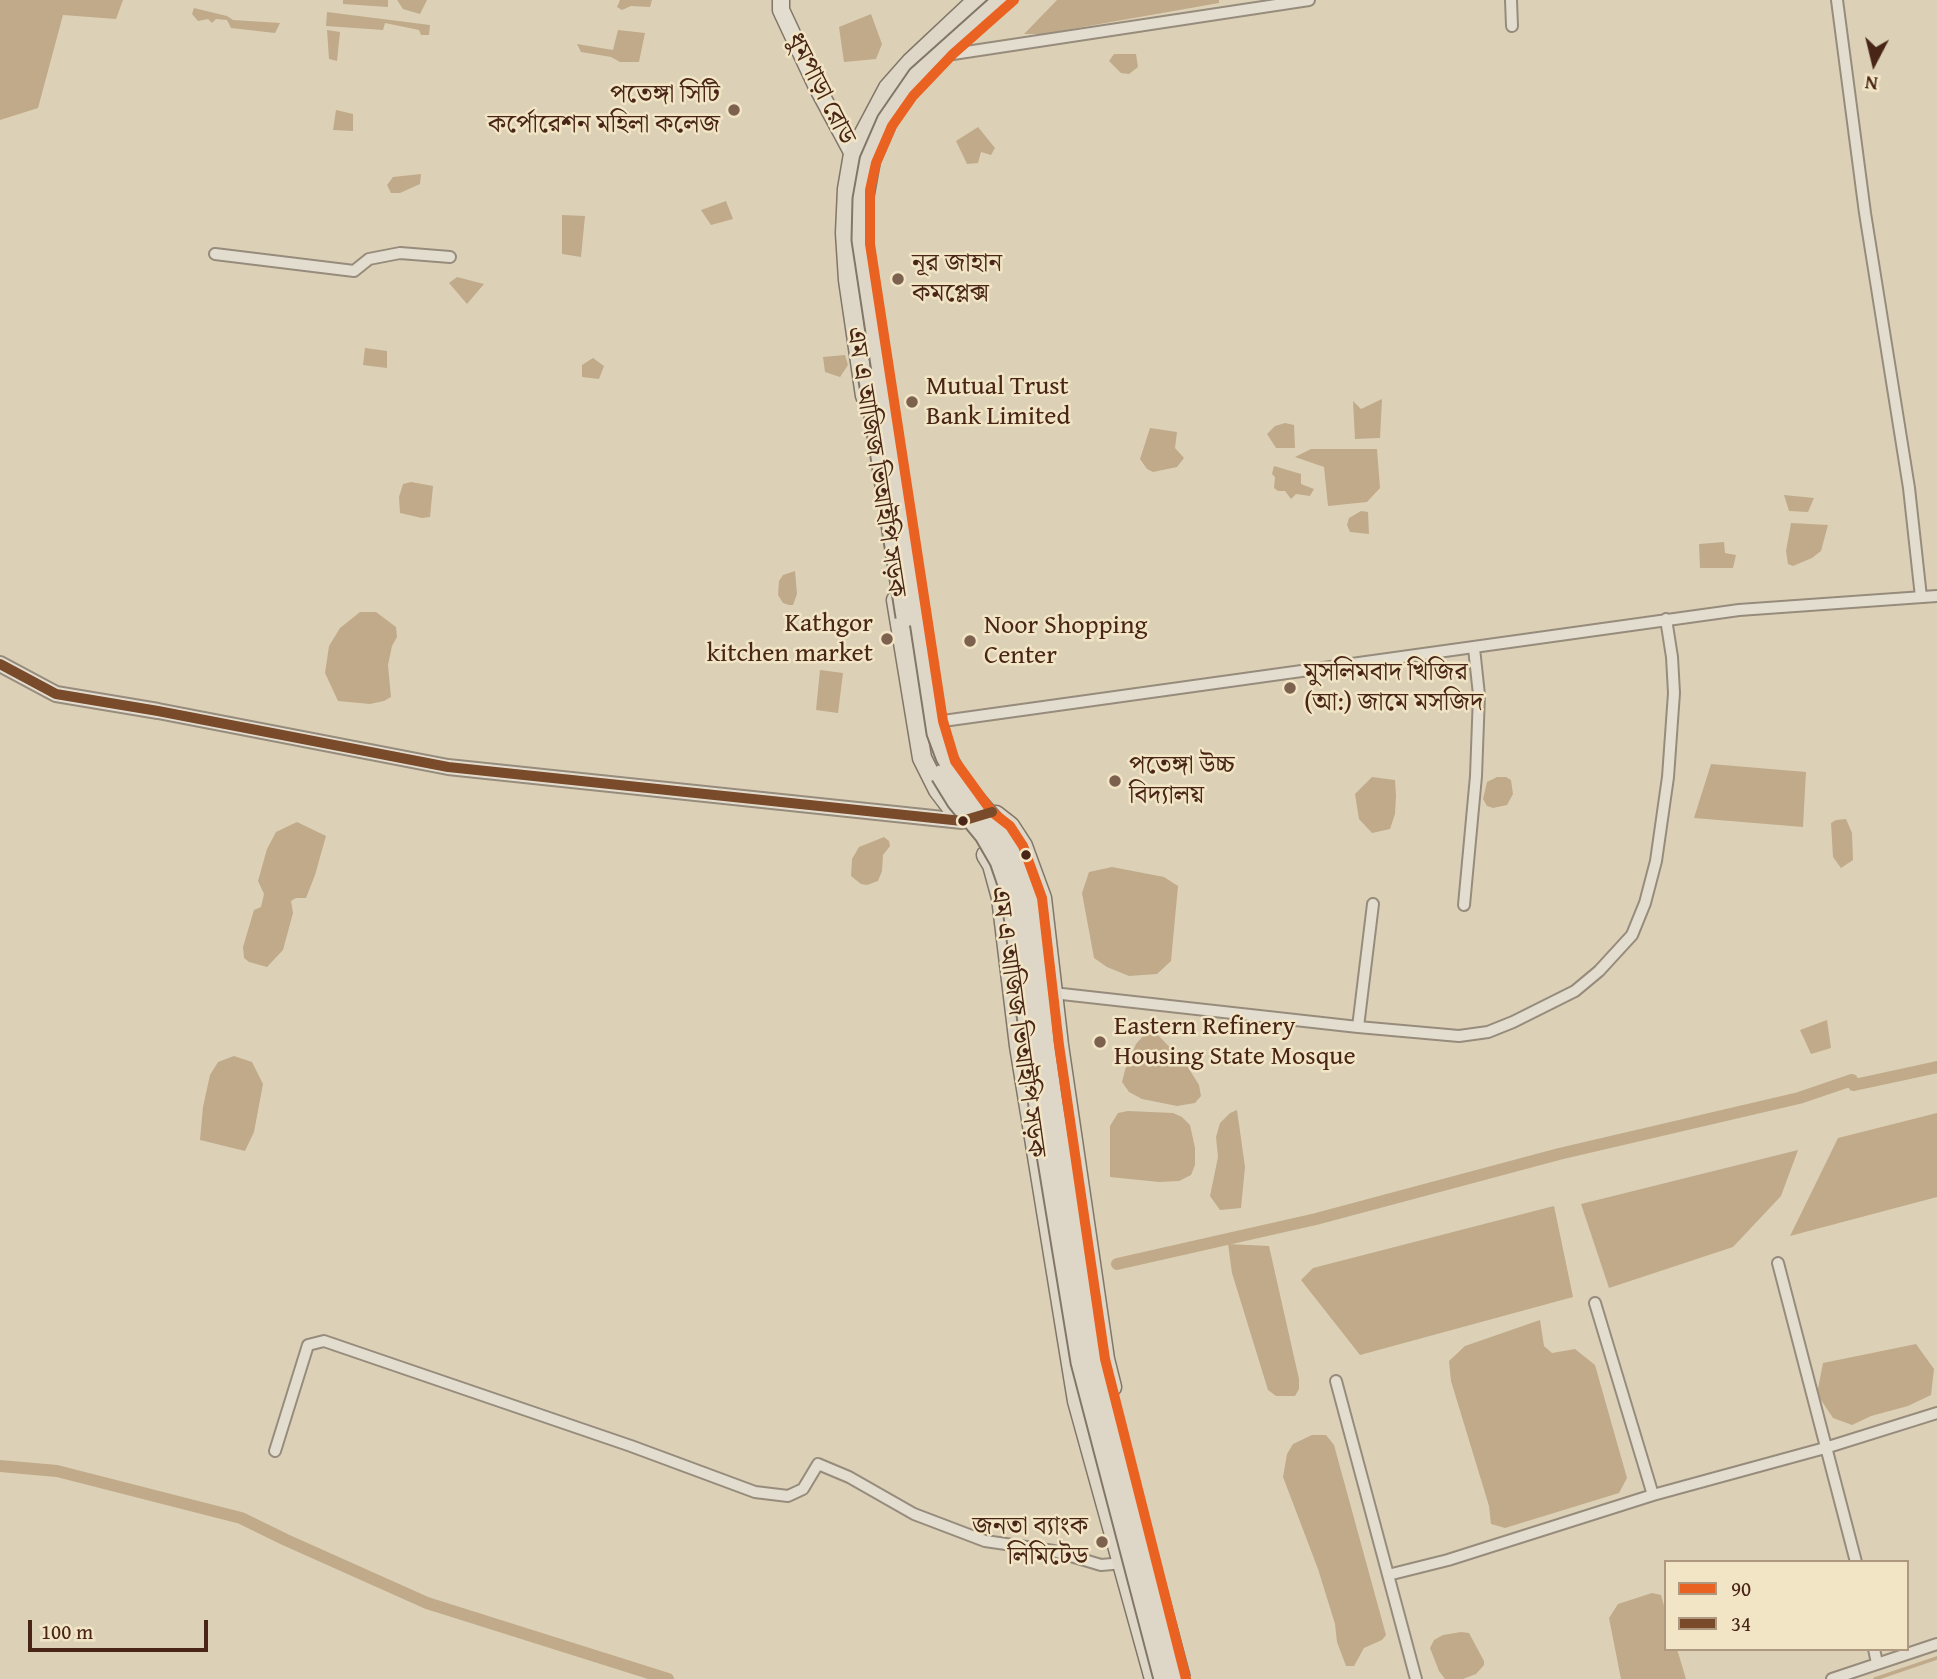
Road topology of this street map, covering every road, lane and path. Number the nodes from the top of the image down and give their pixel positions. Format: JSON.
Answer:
{"nodes":[{"id":1,"x":781,"y":0,"type":"edge"},
{"id":2,"x":977,"y":0,"type":"edge"},
{"id":3,"x":988,"y":0,"type":"edge"},
{"id":4,"x":1003,"y":0,"type":"edge"},
{"id":5,"x":1014,"y":0,"type":"edge"},
{"id":6,"x":1309,"y":0,"type":"edge"},
{"id":7,"x":1511,"y":0,"type":"edge"},
{"id":8,"x":1838,"y":0,"type":"edge"},
{"id":9,"x":1512,"y":26,"type":"dead end"},
{"id":10,"x":953,"y":54,"type":"junction"},
{"id":11,"x":866,"y":159,"type":"junction"},
{"id":12,"x":215,"y":254,"type":"dead end"},
{"id":13,"x":450,"y":257,"type":"dead end"},
{"id":14,"x":1931,"y":599,"type":"edge"},
{"id":15,"x":1666,"y":619,"type":"junction"},
{"id":16,"x":1474,"y":648,"type":"junction"},
{"id":17,"x":0,"y":664,"type":"edge"},
{"id":18,"x":943,"y":721,"type":"junction"},
{"id":19,"x":992,"y":812,"type":"junction"},
{"id":20,"x":962,"y":821,"type":"junction"},
{"id":21,"x":1373,"y":904,"type":"dead end"},
{"id":22,"x":1464,"y":905,"type":"dead end"},
{"id":23,"x":1054,"y":993,"type":"junction"},
{"id":24,"x":1357,"y":1027,"type":"junction"},
{"id":25,"x":1777,"y":1263,"type":"dead end"},
{"id":26,"x":1595,"y":1303,"type":"dead end"},
{"id":27,"x":1336,"y":1381,"type":"dead end"},
{"id":28,"x":1937,"y":1413,"type":"edge"},
{"id":29,"x":1825,"y":1448,"type":"junction"},
{"id":30,"x":275,"y":1451,"type":"dead end"},
{"id":31,"x":1653,"y":1496,"type":"junction"},
{"id":32,"x":1855,"y":1560,"type":"edge"},
{"id":33,"x":1124,"y":1563,"type":"junction"},
{"id":34,"x":1388,"y":1575,"type":"junction"},
{"id":35,"x":1937,"y":1644,"type":"edge"},
{"id":36,"x":1874,"y":1651,"type":"edge"},
{"id":37,"x":1877,"y":1663,"type":"junction"},
{"id":38,"x":1154,"y":1679,"type":"edge"},
{"id":39,"x":1164,"y":1679,"type":"edge"},
{"id":40,"x":1180,"y":1679,"type":"edge"},
{"id":41,"x":1186,"y":1679,"type":"edge"},
{"id":42,"x":1416,"y":1679,"type":"edge"},
{"id":43,"x":1832,"y":1679,"type":"edge"}],
"edges":[{"from":1,"to":11,"type":"main road","name":"ধুমপাড়া রোড"},
{"from":2,"to":11,"type":"main road","name":"এম এ আজিজ ভিআইপি সড়ক"},
{"from":3,"to":39,"type":"highway","bridge":true},
{"from":4,"to":11,"type":"highway","bridge":true},
{"from":5,"to":10,"type":"main road","name":"এম এ আজিজ ভিআইপি সড়ক"},
{"from":6,"to":10,"type":"street"},
{"from":7,"to":9,"type":"street"},
{"from":8,"to":14,"type":"street"},
{"from":10,"to":11,"type":"main road","name":"এম এ আজিজ ভিআইপি সড়ক"},
{"from":11,"to":18,"type":"main road","name":"এম এ আজিজ ভিআইপি সড়ক"},
{"from":11,"to":20,"type":"main road","name":"এম এ আজিজ ভিআইপি সড়ক"},
{"from":11,"to":40,"type":"highway","bridge":true},
{"from":12,"to":13,"type":"street"},
{"from":14,"to":15,"type":"street"},
{"from":15,"to":16,"type":"street"},
{"from":15,"to":24,"type":"street"},
{"from":16,"to":18,"type":"street"},
{"from":16,"to":22,"type":"street"},
{"from":17,"to":20,"type":"street"},
{"from":18,"to":19,"type":"main road","name":"এম এ আজিজ ভিআইপি সড়ক"},
{"from":19,"to":20,"type":"street"},
{"from":19,"to":23,"type":"main road","name":"এম এ আজিজ ভিআইপি সড়ক"},
{"from":20,"to":33,"type":"main road","name":"এম এ আজিজ ভিআইপি সড়ক"},
{"from":21,"to":24,"type":"street"},
{"from":23,"to":24,"type":"street"},
{"from":23,"to":41,"type":"main road"},
{"from":25,"to":29,"type":"street"},
{"from":26,"to":31,"type":"street"},
{"from":27,"to":34,"type":"street"},
{"from":28,"to":29,"type":"street"},
{"from":29,"to":31,"type":"street"},
{"from":29,"to":32,"type":"street"},
{"from":30,"to":33,"type":"street"},
{"from":31,"to":34,"type":"street"},
{"from":33,"to":38,"type":"main road","name":"এম এ আজিজ ভিআইপি সড়ক"},
{"from":34,"to":42,"type":"street"},
{"from":35,"to":37,"type":"street"},
{"from":36,"to":37,"type":"street"},
{"from":37,"to":43,"type":"street"}]}
